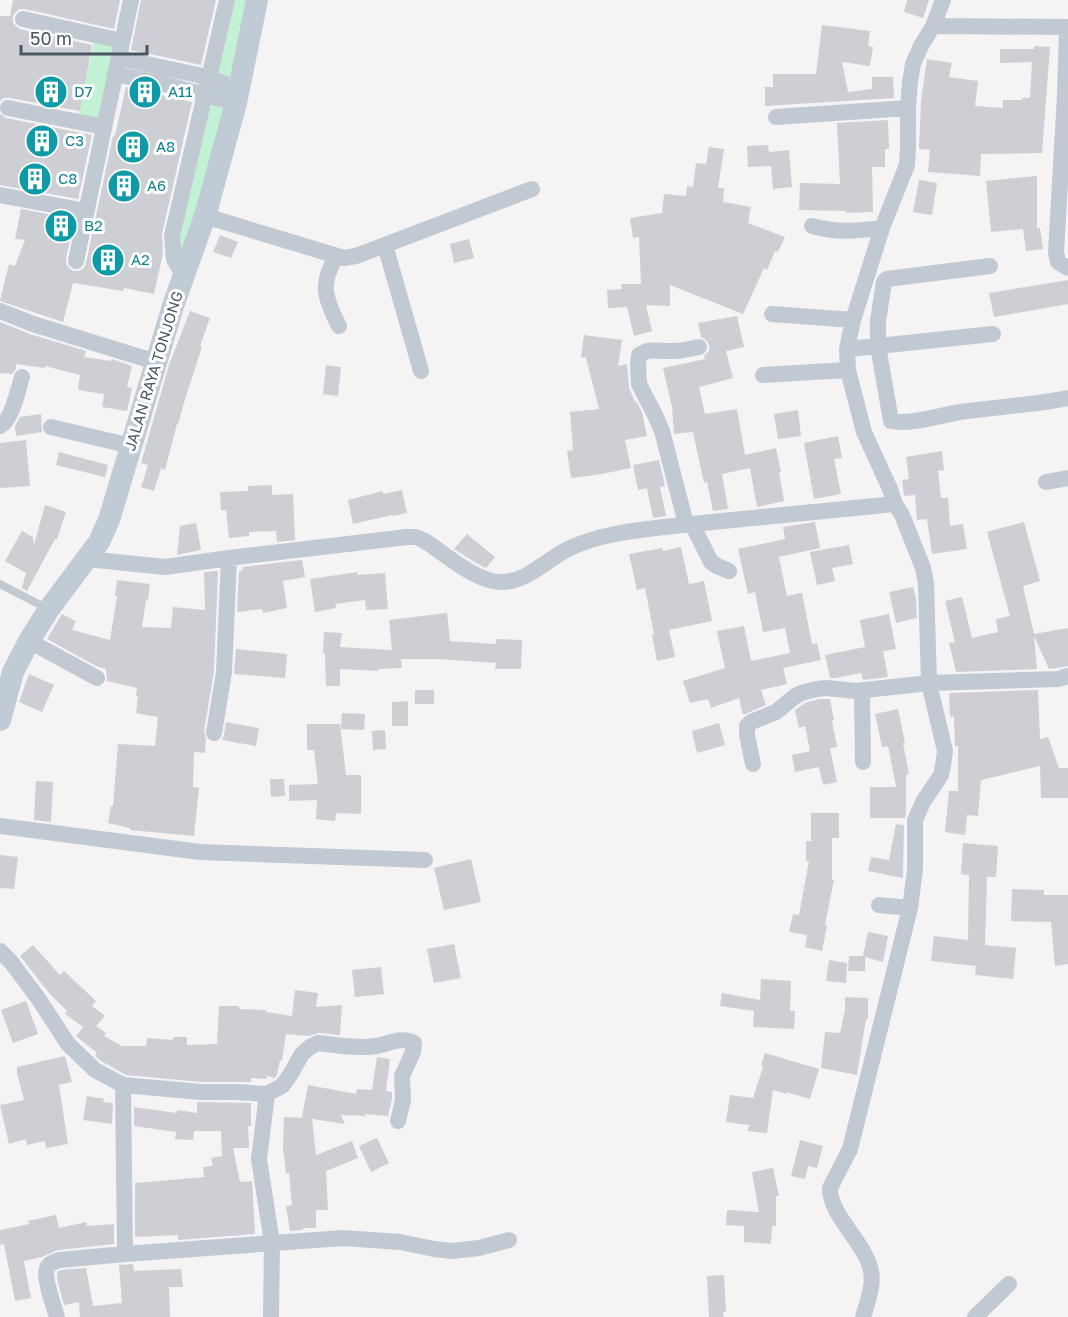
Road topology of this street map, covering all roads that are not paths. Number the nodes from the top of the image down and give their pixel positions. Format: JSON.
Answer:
{"nodes":[{"id":1,"x":131,"y":0,"type":"edge"},
{"id":2,"x":227,"y":0,"type":"edge"},
{"id":3,"x":257,"y":0,"type":"edge"},
{"id":4,"x":943,"y":0,"type":"edge"},
{"id":5,"x":23,"y":19,"type":"dead end"},
{"id":6,"x":933,"y":26,"type":"junction"},
{"id":7,"x":1068,"y":27,"type":"edge"},
{"id":8,"x":119,"y":58,"type":"junction"},
{"id":9,"x":206,"y":87,"type":"junction"},
{"id":10,"x":237,"y":95,"type":"junction"},
{"id":11,"x":1067,"y":95,"type":"edge"},
{"id":12,"x":8,"y":108,"type":"dead end"},
{"id":13,"x":908,"y":108,"type":"junction"},
{"id":14,"x":776,"y":117,"type":"dead end"},
{"id":15,"x":104,"y":127,"type":"junction"},
{"id":16,"x":1064,"y":187,"type":"edge"},
{"id":17,"x":532,"y":189,"type":"dead end"},
{"id":18,"x":0,"y":195,"type":"edge"},
{"id":19,"x":86,"y":211,"type":"junction"},
{"id":20,"x":205,"y":216,"type":"junction"},
{"id":21,"x":812,"y":226,"type":"dead end"},
{"id":22,"x":882,"y":228,"type":"junction"},
{"id":23,"x":385,"y":245,"type":"junction"},
{"id":24,"x":338,"y":256,"type":"junction"},
{"id":25,"x":76,"y":261,"type":"dead end"},
{"id":26,"x":990,"y":266,"type":"dead end"},
{"id":27,"x":1068,"y":268,"type":"edge"},
{"id":28,"x":183,"y":275,"type":"junction"},
{"id":29,"x":0,"y":312,"type":"edge"},
{"id":30,"x":772,"y":314,"type":"dead end"},
{"id":31,"x":853,"y":320,"type":"junction"},
{"id":32,"x":339,"y":326,"type":"dead end"},
{"id":33,"x":993,"y":334,"type":"dead end"},
{"id":34,"x":878,"y":346,"type":"junction"},
{"id":35,"x":699,"y":347,"type":"dead end"},
{"id":36,"x":847,"y":349,"type":"junction"},
{"id":37,"x":156,"y":362,"type":"junction"},
{"id":38,"x":421,"y":370,"type":"dead end"},
{"id":39,"x":848,"y":370,"type":"junction"},
{"id":40,"x":763,"y":375,"type":"dead end"},
{"id":41,"x":22,"y":377,"type":"dead end"},
{"id":42,"x":1068,"y":398,"type":"edge"},
{"id":43,"x":0,"y":426,"type":"edge"},
{"id":44,"x":51,"y":427,"type":"dead end"},
{"id":45,"x":131,"y":446,"type":"junction"},
{"id":46,"x":1068,"y":478,"type":"edge"},
{"id":47,"x":1046,"y":482,"type":"dead end"},
{"id":48,"x":895,"y":504,"type":"junction"},
{"id":49,"x":689,"y":524,"type":"junction"},
{"id":50,"x":229,"y":558,"type":"junction"},
{"id":51,"x":87,"y":559,"type":"junction"},
{"id":52,"x":729,"y":571,"type":"dead end"},
{"id":53,"x":0,"y":584,"type":"edge"},
{"id":54,"x":48,"y":609,"type":"junction"},
{"id":55,"x":29,"y":640,"type":"junction"},
{"id":56,"x":1068,"y":676,"type":"edge"},
{"id":57,"x":97,"y":678,"type":"dead end"},
{"id":58,"x":929,"y":683,"type":"junction"},
{"id":59,"x":862,"y":690,"type":"junction"},
{"id":60,"x":0,"y":720,"type":"edge"},
{"id":61,"x":214,"y":733,"type":"dead end"},
{"id":62,"x":863,"y":762,"type":"dead end"},
{"id":63,"x":753,"y":764,"type":"dead end"},
{"id":64,"x":0,"y":826,"type":"edge"},
{"id":65,"x":425,"y":860,"type":"dead end"},
{"id":66,"x":879,"y":905,"type":"dead end"},
{"id":67,"x":910,"y":908,"type":"junction"},
{"id":68,"x":0,"y":951,"type":"edge"},
{"id":69,"x":123,"y":1085,"type":"junction"},
{"id":70,"x":267,"y":1094,"type":"junction"},
{"id":71,"x":398,"y":1121,"type":"dead end"},
{"id":72,"x":509,"y":1240,"type":"dead end"},
{"id":73,"x":272,"y":1244,"type":"junction"},
{"id":74,"x":124,"y":1254,"type":"junction"},
{"id":75,"x":1009,"y":1284,"type":"dead end"},
{"id":76,"x":57,"y":1317,"type":"edge"},
{"id":77,"x":271,"y":1317,"type":"edge"},
{"id":78,"x":863,"y":1317,"type":"edge"},
{"id":79,"x":975,"y":1317,"type":"edge"}],
"edges":[{"from":1,"to":8,"type":"street"},
{"from":2,"to":9,"type":"street"},
{"from":3,"to":10,"type":"main road","name":"JALAN RAYA TONJONG"},
{"from":4,"to":6,"type":"street"},
{"from":5,"to":8,"type":"street"},
{"from":6,"to":7,"type":"street"},
{"from":6,"to":13,"type":"street"},
{"from":7,"to":11,"type":"street"},
{"from":8,"to":9,"type":"street"},
{"from":8,"to":15,"type":"street"},
{"from":9,"to":10,"type":"street"},
{"from":9,"to":28,"type":"street"},
{"from":10,"to":20,"type":"main road","name":"JALAN RAYA TONJONG"},
{"from":11,"to":16,"type":"street"},
{"from":12,"to":15,"type":"street"},
{"from":13,"to":14,"type":"street"},
{"from":13,"to":22,"type":"street"},
{"from":15,"to":19,"type":"street"},
{"from":16,"to":27,"type":"street"},
{"from":17,"to":23,"type":"street"},
{"from":18,"to":19,"type":"street"},
{"from":19,"to":25,"type":"street"},
{"from":20,"to":24,"type":"street"},
{"from":20,"to":28,"type":"main road","name":"JALAN RAYA TONJONG"},
{"from":21,"to":22,"type":"street"},
{"from":22,"to":31,"type":"street"},
{"from":23,"to":24,"type":"street"},
{"from":23,"to":38,"type":"street"},
{"from":24,"to":32,"type":"street"},
{"from":26,"to":34,"type":"street"},
{"from":28,"to":37,"type":"main road","name":"JALAN RAYA TONJONG"},
{"from":29,"to":37,"type":"street"},
{"from":30,"to":31,"type":"street"},
{"from":31,"to":36,"type":"street"},
{"from":33,"to":34,"type":"street"},
{"from":34,"to":36,"type":"street"},
{"from":34,"to":42,"type":"street"},
{"from":35,"to":49,"type":"street"},
{"from":36,"to":39,"type":"street"},
{"from":37,"to":45,"type":"main road","name":"JALAN RAYA TONJONG"},
{"from":39,"to":40,"type":"street"},
{"from":39,"to":48,"type":"street"},
{"from":41,"to":43,"type":"street"},
{"from":44,"to":45,"type":"street"},
{"from":45,"to":51,"type":"main road","name":"JALAN RAYA TONJONG"},
{"from":46,"to":47,"type":"street"},
{"from":48,"to":49,"type":"street"},
{"from":48,"to":58,"type":"street"},
{"from":49,"to":50,"type":"street"},
{"from":49,"to":52,"type":"street"},
{"from":50,"to":51,"type":"street"},
{"from":50,"to":61,"type":"street"},
{"from":51,"to":54,"type":"main road","name":"JALAN RAYA TONJONG"},
{"from":53,"to":54,"type":"lane"},
{"from":54,"to":55,"type":"main road","name":"JALAN RAYA TONJONG"},
{"from":55,"to":57,"type":"street"},
{"from":55,"to":60,"type":"main road","name":"JALAN RAYA TONJONG"},
{"from":56,"to":58,"type":"street"},
{"from":58,"to":59,"type":"street"},
{"from":58,"to":67,"type":"street"},
{"from":59,"to":62,"type":"street"},
{"from":59,"to":63,"type":"street"},
{"from":64,"to":65,"type":"street"},
{"from":66,"to":67,"type":"street"},
{"from":67,"to":78,"type":"street"},
{"from":68,"to":69,"type":"street"},
{"from":69,"to":70,"type":"street"},
{"from":69,"to":74,"type":"street"},
{"from":70,"to":71,"type":"street"},
{"from":70,"to":73,"type":"street"},
{"from":72,"to":73,"type":"street"},
{"from":73,"to":74,"type":"street"},
{"from":73,"to":77,"type":"street"},
{"from":74,"to":76,"type":"street"},
{"from":75,"to":79,"type":"street"}]}
